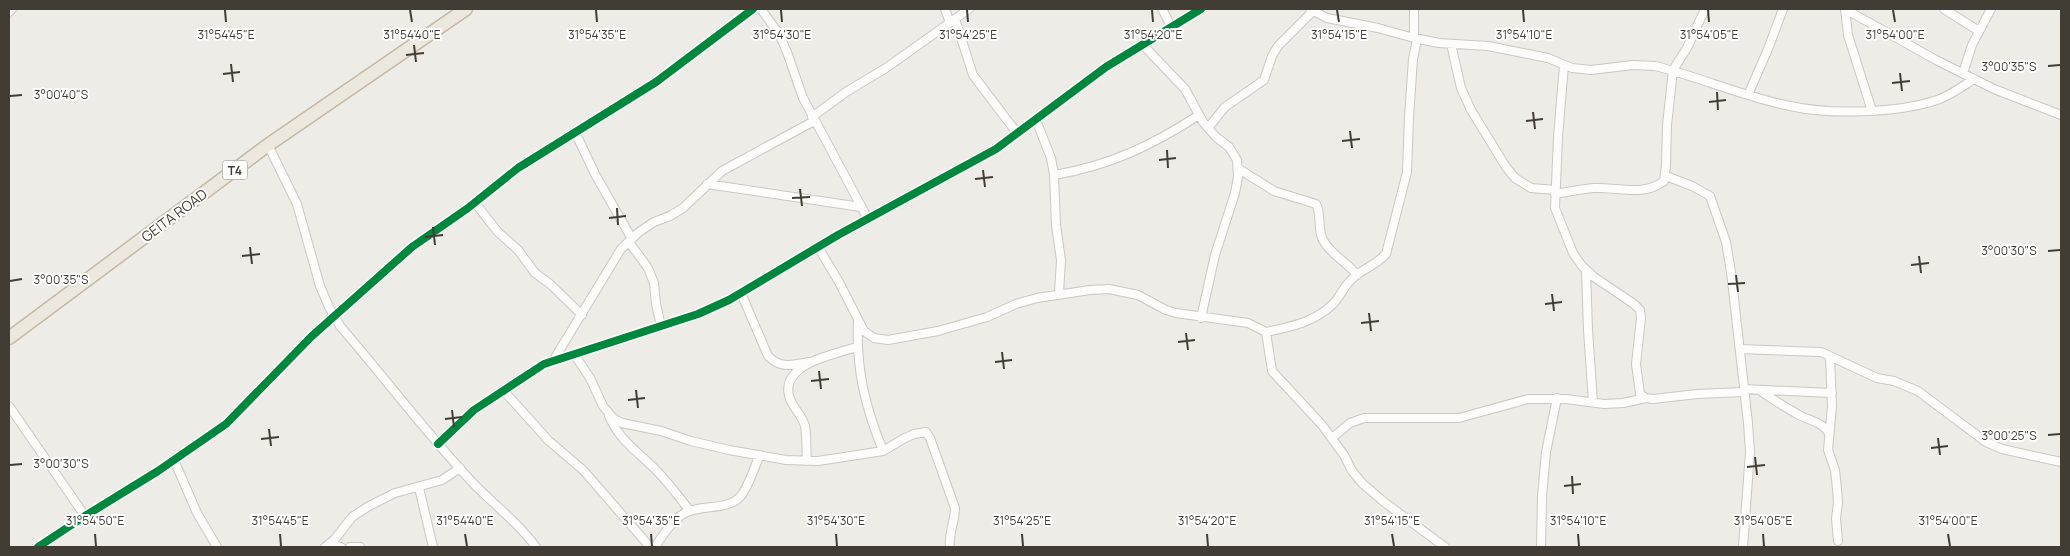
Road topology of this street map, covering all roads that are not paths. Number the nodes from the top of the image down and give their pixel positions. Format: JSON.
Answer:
{"nodes":[{"id":1,"x":12,"y":9,"type":"edge"},
{"id":2,"x":466,"y":9,"type":"edge"},
{"id":3,"x":753,"y":9,"type":"edge"},
{"id":4,"x":761,"y":9,"type":"edge"},
{"id":5,"x":945,"y":9,"type":"edge"},
{"id":6,"x":970,"y":9,"type":"edge"},
{"id":7,"x":1162,"y":9,"type":"edge"},
{"id":8,"x":1201,"y":9,"type":"edge"},
{"id":9,"x":1414,"y":9,"type":"edge"},
{"id":10,"x":1704,"y":9,"type":"edge"},
{"id":11,"x":1783,"y":9,"type":"edge"},
{"id":12,"x":1845,"y":9,"type":"edge"},
{"id":13,"x":1944,"y":9,"type":"edge"},
{"id":14,"x":1991,"y":9,"type":"edge"},
{"id":15,"x":1311,"y":10,"type":"edge"},
{"id":16,"x":1954,"y":11,"type":"edge"},
{"id":17,"x":9,"y":12,"type":"edge"},
{"id":18,"x":953,"y":21,"type":"junction"},
{"id":19,"x":1171,"y":26,"type":"junction"},
{"id":20,"x":1979,"y":31,"type":"junction"},
{"id":21,"x":1416,"y":38,"type":"junction"},
{"id":22,"x":1142,"y":44,"type":"junction"},
{"id":23,"x":1451,"y":44,"type":"junction"},
{"id":24,"x":1564,"y":65,"type":"junction"},
{"id":25,"x":1673,"y":70,"type":"junction"},
{"id":26,"x":1963,"y":73,"type":"junction"},
{"id":27,"x":1974,"y":79,"type":"junction"},
{"id":28,"x":1748,"y":94,"type":"junction"},
{"id":29,"x":1872,"y":111,"type":"junction"},
{"id":30,"x":1199,"y":115,"type":"junction"},
{"id":31,"x":2061,"y":116,"type":"edge"},
{"id":32,"x":813,"y":119,"type":"junction"},
{"id":33,"x":1036,"y":120,"type":"junction"},
{"id":34,"x":1208,"y":128,"type":"junction"},
{"id":35,"x":575,"y":132,"type":"junction"},
{"id":36,"x":1018,"y":134,"type":"junction"},
{"id":37,"x":268,"y":145,"type":"junction"},
{"id":38,"x":1238,"y":169,"type":"junction"},
{"id":39,"x":1054,"y":175,"type":"junction"},
{"id":40,"x":1666,"y":176,"type":"junction"},
{"id":41,"x":707,"y":184,"type":"junction"},
{"id":42,"x":1555,"y":192,"type":"junction"},
{"id":43,"x":475,"y":203,"type":"junction"},
{"id":44,"x":861,"y":207,"type":"junction"},
{"id":45,"x":868,"y":219,"type":"junction"},
{"id":46,"x":630,"y":241,"type":"junction"},
{"id":47,"x":818,"y":248,"type":"junction"},
{"id":48,"x":1586,"y":270,"type":"junction"},
{"id":49,"x":1356,"y":275,"type":"junction"},
{"id":50,"x":741,"y":293,"type":"junction"},
{"id":51,"x":1059,"y":293,"type":"junction"},
{"id":52,"x":582,"y":315,"type":"junction"},
{"id":53,"x":334,"y":316,"type":"junction"},
{"id":54,"x":1201,"y":318,"type":"junction"},
{"id":55,"x":858,"y":319,"type":"junction"},
{"id":56,"x":662,"y":326,"type":"junction"},
{"id":57,"x":1266,"y":332,"type":"junction"},
{"id":58,"x":9,"y":338,"type":"edge"},
{"id":59,"x":857,"y":348,"type":"junction"},
{"id":60,"x":1740,"y":349,"type":"junction"},
{"id":61,"x":574,"y":354,"type":"junction"},
{"id":62,"x":1830,"y":357,"type":"junction"},
{"id":63,"x":553,"y":361,"type":"junction"},
{"id":64,"x":810,"y":362,"type":"junction"},
{"id":65,"x":504,"y":390,"type":"junction"},
{"id":66,"x":1760,"y":390,"type":"junction"},
{"id":67,"x":1744,"y":391,"type":"junction"},
{"id":68,"x":1832,"y":393,"type":"junction"},
{"id":69,"x":1557,"y":398,"type":"junction"},
{"id":70,"x":1646,"y":398,"type":"junction"},
{"id":71,"x":1593,"y":402,"type":"junction"},
{"id":72,"x":9,"y":406,"type":"edge"},
{"id":73,"x":607,"y":411,"type":"junction"},
{"id":74,"x":1829,"y":433,"type":"junction"},
{"id":75,"x":1332,"y":438,"type":"junction"},
{"id":76,"x":438,"y":444,"type":"junction"},
{"id":77,"x":883,"y":451,"type":"junction"},
{"id":78,"x":760,"y":455,"type":"junction"},
{"id":79,"x":174,"y":460,"type":"junction"},
{"id":80,"x":806,"y":461,"type":"junction"},
{"id":81,"x":2061,"y":462,"type":"edge"},
{"id":82,"x":460,"y":468,"type":"junction"},
{"id":83,"x":419,"y":488,"type":"junction"},
{"id":84,"x":690,"y":511,"type":"junction"},
{"id":85,"x":85,"y":516,"type":"junction"},
{"id":86,"x":1838,"y":541,"type":"dead end"},
{"id":87,"x":327,"y":546,"type":"edge"},
{"id":88,"x":38,"y":547,"type":"edge"},
{"id":89,"x":217,"y":547,"type":"edge"},
{"id":90,"x":341,"y":547,"type":"edge"},
{"id":91,"x":350,"y":547,"type":"edge"},
{"id":92,"x":360,"y":547,"type":"edge"},
{"id":93,"x":433,"y":547,"type":"edge"},
{"id":94,"x":536,"y":547,"type":"edge"},
{"id":95,"x":650,"y":547,"type":"edge"},
{"id":96,"x":655,"y":547,"type":"edge"},
{"id":97,"x":950,"y":547,"type":"edge"},
{"id":98,"x":1445,"y":547,"type":"edge"},
{"id":99,"x":1541,"y":547,"type":"edge"},
{"id":100,"x":1743,"y":547,"type":"edge"}],
"edges":[{"from":1,"to":17,"type":"street"},
{"from":2,"to":37,"type":"highway","name":"GEITA ROAD","number":"T4"},
{"from":3,"to":35,"type":"street"},
{"from":4,"to":32,"type":"street"},
{"from":5,"to":18,"type":"street"},
{"from":6,"to":18,"type":"street"},
{"from":7,"to":19,"type":"street"},
{"from":8,"to":19,"type":"street"},
{"from":9,"to":21,"type":"street"},
{"from":10,"to":25,"type":"street"},
{"from":11,"to":28,"type":"street"},
{"from":12,"to":26,"type":"street"},
{"from":12,"to":29,"type":"street"},
{"from":13,"to":16,"type":"street"},
{"from":14,"to":20,"type":"street"},
{"from":15,"to":21,"type":"street"},
{"from":15,"to":34,"type":"street"},
{"from":16,"to":20,"type":"street"},
{"from":18,"to":32,"type":"street"},
{"from":18,"to":36,"type":"street"},
{"from":19,"to":22,"type":"street"},
{"from":20,"to":26,"type":"street"},
{"from":21,"to":23,"type":"street"},
{"from":21,"to":49,"type":"street"},
{"from":22,"to":30,"type":"street"},
{"from":22,"to":33,"type":"street"},
{"from":23,"to":24,"type":"street"},
{"from":23,"to":42,"type":"street"},
{"from":24,"to":25,"type":"street"},
{"from":24,"to":42,"type":"street"},
{"from":25,"to":28,"type":"street"},
{"from":25,"to":40,"type":"street"},
{"from":26,"to":27,"type":"street"},
{"from":27,"to":29,"type":"street"},
{"from":27,"to":31,"type":"street"},
{"from":28,"to":29,"type":"street"},
{"from":30,"to":34,"type":"street"},
{"from":30,"to":39,"type":"street"},
{"from":32,"to":41,"type":"street"},
{"from":32,"to":44,"type":"street"},
{"from":33,"to":36,"type":"street"},
{"from":33,"to":39,"type":"street"},
{"from":34,"to":38,"type":"street"},
{"from":35,"to":43,"type":"street"},
{"from":35,"to":46,"type":"street"},
{"from":36,"to":45,"type":"street"},
{"from":37,"to":53,"type":"street"},
{"from":37,"to":58,"type":"highway","name":"GEITA ROAD","number":"T4"},
{"from":38,"to":49,"type":"street"},
{"from":38,"to":54,"type":"street"},
{"from":39,"to":51,"type":"street"},
{"from":40,"to":42,"type":"street"},
{"from":40,"to":60,"type":"street"},
{"from":41,"to":44,"type":"street"},
{"from":41,"to":46,"type":"street"},
{"from":42,"to":48,"type":"street"},
{"from":43,"to":52,"type":"street"},
{"from":43,"to":53,"type":"street"},
{"from":44,"to":45,"type":"street"},
{"from":45,"to":47,"type":"street"},
{"from":46,"to":52,"type":"street"},
{"from":46,"to":56,"type":"street"},
{"from":47,"to":50,"type":"street"},
{"from":47,"to":55,"type":"street"},
{"from":48,"to":70,"type":"street"},
{"from":48,"to":71,"type":"street"},
{"from":49,"to":57,"type":"street"},
{"from":50,"to":56,"type":"street"},
{"from":50,"to":64,"type":"street"},
{"from":51,"to":54,"type":"street"},
{"from":51,"to":55,"type":"street"},
{"from":52,"to":63,"type":"street"},
{"from":53,"to":76,"type":"street"},
{"from":53,"to":79,"type":"street"},
{"from":54,"to":57,"type":"street"},
{"from":55,"to":59,"type":"street"},
{"from":56,"to":61,"type":"street"},
{"from":57,"to":75,"type":"street"},
{"from":59,"to":64,"type":"street"},
{"from":59,"to":77,"type":"street"},
{"from":60,"to":62,"type":"street"},
{"from":60,"to":67,"type":"street"},
{"from":61,"to":63,"type":"street"},
{"from":61,"to":73,"type":"street"},
{"from":62,"to":68,"type":"street"},
{"from":62,"to":81,"type":"street"},
{"from":63,"to":65,"type":"street"},
{"from":64,"to":80,"type":"street"},
{"from":65,"to":76,"type":"street"},
{"from":65,"to":95,"type":"street"},
{"from":66,"to":67,"type":"street"},
{"from":66,"to":68,"type":"street"},
{"from":66,"to":74,"type":"street"},
{"from":67,"to":70,"type":"street"},
{"from":67,"to":100,"type":"street"},
{"from":68,"to":74,"type":"street"},
{"from":69,"to":71,"type":"street"},
{"from":69,"to":75,"type":"street"},
{"from":69,"to":99,"type":"street"},
{"from":70,"to":71,"type":"street"},
{"from":72,"to":85,"type":"street"},
{"from":73,"to":78,"type":"street"},
{"from":73,"to":84,"type":"street"},
{"from":74,"to":86,"type":"street"},
{"from":75,"to":98,"type":"street"},
{"from":76,"to":82,"type":"street"},
{"from":77,"to":80,"type":"street"},
{"from":77,"to":97,"type":"street"},
{"from":78,"to":80,"type":"street"},
{"from":78,"to":84,"type":"street"},
{"from":79,"to":85,"type":"street"},
{"from":79,"to":89,"type":"street"},
{"from":82,"to":83,"type":"street"},
{"from":82,"to":94,"type":"street"},
{"from":83,"to":87,"type":"street"},
{"from":83,"to":93,"type":"street"},
{"from":84,"to":96,"type":"street"},
{"from":85,"to":88,"type":"street"},
{"from":87,"to":90,"type":"street"},
{"from":91,"to":92,"type":"street"}]}
